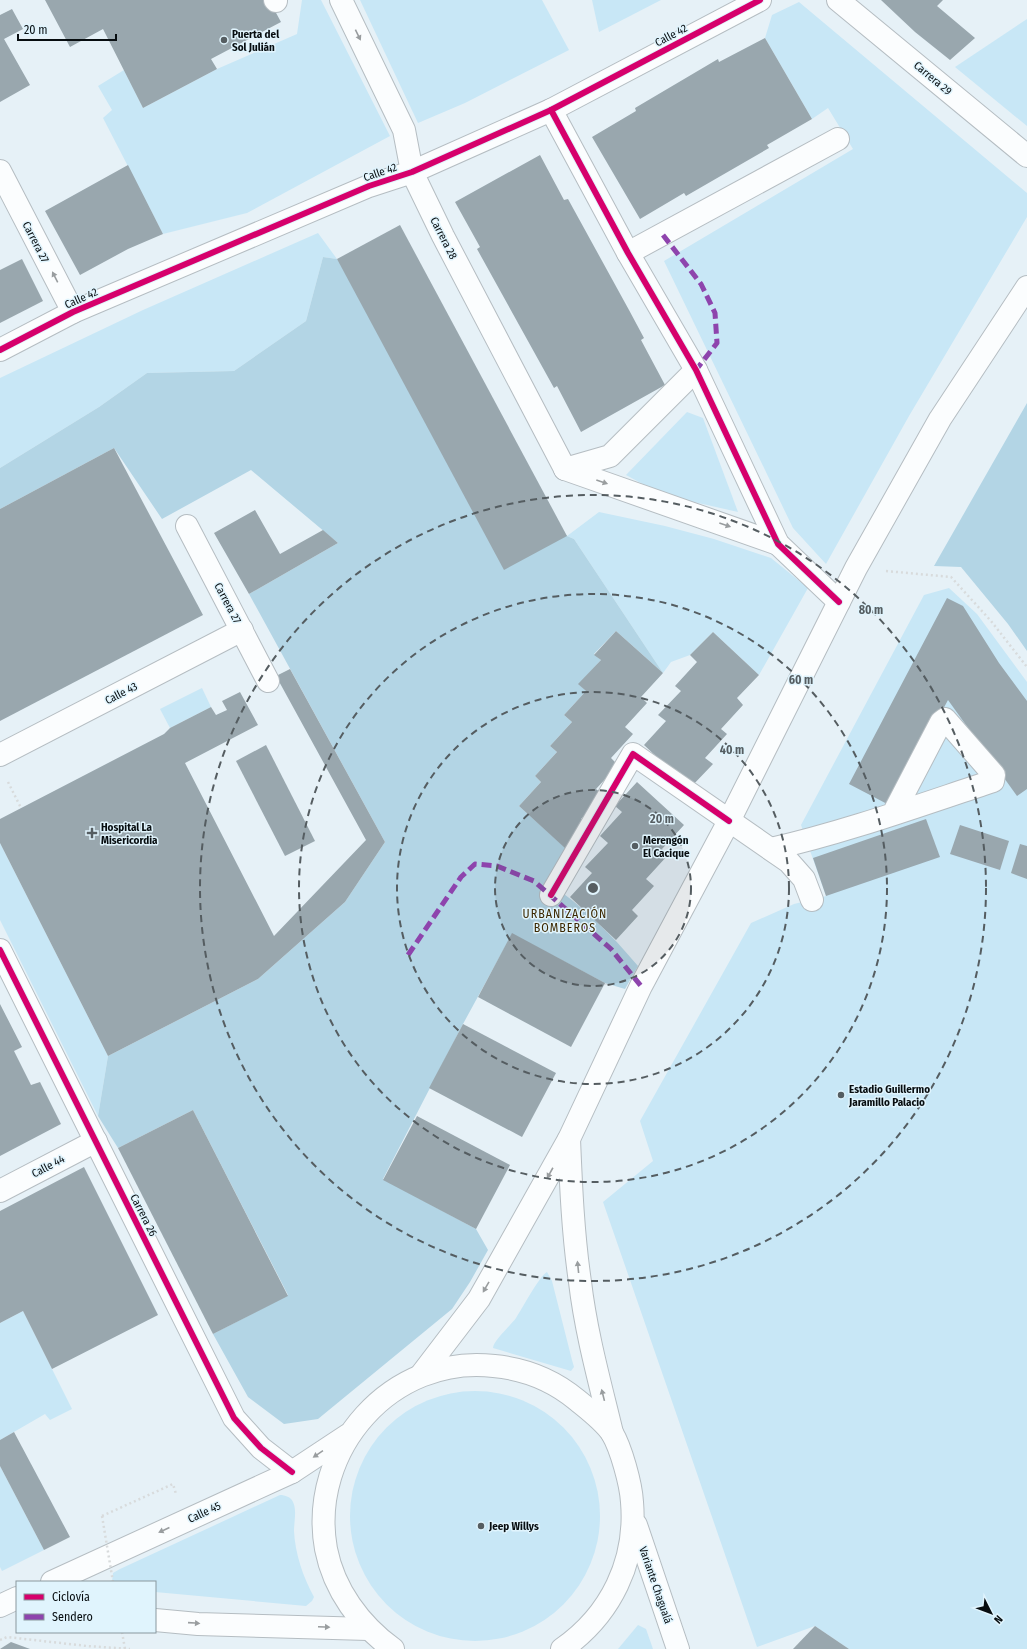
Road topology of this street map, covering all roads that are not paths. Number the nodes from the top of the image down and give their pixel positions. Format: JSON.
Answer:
{"nodes":[{"id":1,"x":341,"y":0,"type":"edge"},
{"id":2,"x":760,"y":0,"type":"edge"},
{"id":3,"x":838,"y":0,"type":"edge"},
{"id":4,"x":551,"y":110,"type":"junction"},
{"id":5,"x":838,"y":139,"type":"dead end"},
{"id":6,"x":1027,"y":156,"type":"edge"},
{"id":7,"x":0,"y":172,"type":"edge"},
{"id":8,"x":412,"y":172,"type":"junction"},
{"id":9,"x":628,"y":253,"type":"junction"},
{"id":10,"x":1027,"y":287,"type":"edge"},
{"id":11,"x":73,"y":312,"type":"junction"},
{"id":12,"x":0,"y":350,"type":"edge"},
{"id":13,"x":696,"y":370,"type":"junction"},
{"id":14,"x":565,"y":469,"type":"junction"},
{"id":15,"x":187,"y":526,"type":"dead end"},
{"id":16,"x":778,"y":544,"type":"junction"},
{"id":17,"x":839,"y":602,"type":"junction"},
{"id":18,"x":242,"y":630,"type":"junction"},
{"id":19,"x":268,"y":681,"type":"dead end"},
{"id":20,"x":0,"y":755,"type":"edge"},
{"id":21,"x":892,"y":814,"type":"junction"},
{"id":22,"x":728,"y":821,"type":"junction"},
{"id":23,"x":771,"y":849,"type":"junction"},
{"id":24,"x":551,"y":895,"type":"dead end"},
{"id":25,"x":812,"y":900,"type":"dead end"},
{"id":26,"x":0,"y":950,"type":"edge"},
{"id":27,"x":569,"y":1140,"type":"junction"},
{"id":28,"x":96,"y":1141,"type":"junction"},
{"id":29,"x":0,"y":1191,"type":"edge"},
{"id":30,"x":420,"y":1375,"type":"junction"},
{"id":31,"x":351,"y":1433,"type":"junction"},
{"id":32,"x":612,"y":1433,"type":"junction"},
{"id":33,"x":292,"y":1472,"type":"junction"},
{"id":34,"x":634,"y":1521,"type":"junction"},
{"id":35,"x":54,"y":1581,"type":"edge"},
{"id":36,"x":16,"y":1599,"type":"edge"},
{"id":37,"x":0,"y":1607,"type":"edge"},
{"id":38,"x":16,"y":1610,"type":"edge"},
{"id":39,"x":156,"y":1620,"type":"edge"},
{"id":40,"x":373,"y":1638,"type":"edge"},
{"id":41,"x":393,"y":1649,"type":"edge"},
{"id":42,"x":562,"y":1649,"type":"edge"},
{"id":43,"x":678,"y":1649,"type":"edge"}],
"edges":[{"from":1,"to":8,"type":"main road","name":"Carrera 28","one_way":true},
{"from":2,"to":4,"type":"main road","name":"Calle 42"},
{"from":3,"to":6,"type":"main road","name":"Carrera 29"},
{"from":4,"to":8,"type":"main road","name":"Calle 42"},
{"from":4,"to":9,"type":"main road"},
{"from":5,"to":9,"type":"main road"},
{"from":11,"to":7,"type":"main road","name":"Carrera 27","one_way":true},
{"from":8,"to":11,"type":"main road","name":"Calle 42"},
{"from":8,"to":14,"type":"main road","name":"Carrera 28"},
{"from":9,"to":13,"type":"main road"},
{"from":10,"to":17,"type":"main road"},
{"from":11,"to":12,"type":"main road","name":"Calle 42"},
{"from":13,"to":14,"type":"main road"},
{"from":13,"to":16,"type":"main road"},
{"from":14,"to":16,"type":"main road","one_way":true},
{"from":15,"to":18,"type":"main road","name":"Carrera 27"},
{"from":16,"to":17,"type":"main road"},
{"from":17,"to":22,"type":"main road"},
{"from":18,"to":19,"type":"main road","name":"Carrera 27"},
{"from":18,"to":20,"type":"main road","name":"Calle 43"},
{"from":21,"to":21,"type":"main road"},
{"from":21,"to":23,"type":"main road"},
{"from":22,"to":23,"type":"main road"},
{"from":22,"to":24,"type":"main road"},
{"from":22,"to":27,"type":"main road"},
{"from":23,"to":25,"type":"main road"},
{"from":26,"to":28,"type":"main road","name":"Carrera 26"},
{"from":27,"to":30,"type":"main road","one_way":true},
{"from":32,"to":27,"type":"main road","one_way":true},
{"from":28,"to":29,"type":"main road","name":"Calle 44"},
{"from":28,"to":33,"type":"main road","name":"Carrera 26"},
{"from":30,"to":31,"type":"main road"},
{"from":30,"to":32,"type":"main road"},
{"from":31,"to":33,"type":"main road","name":"Calle 45","one_way":true},
{"from":31,"to":40,"type":"main road"},
{"from":32,"to":34,"type":"main road"},
{"from":33,"to":35,"type":"main road","name":"Calle 45","one_way":true},
{"from":34,"to":42,"type":"main road"},
{"from":34,"to":43,"type":"main road","name":"Variante Chagualá"},
{"from":36,"to":37,"type":"main road"},
{"from":37,"to":38,"type":"main road"},
{"from":39,"to":40,"type":"main road","one_way":true},
{"from":40,"to":41,"type":"main road"}]}
